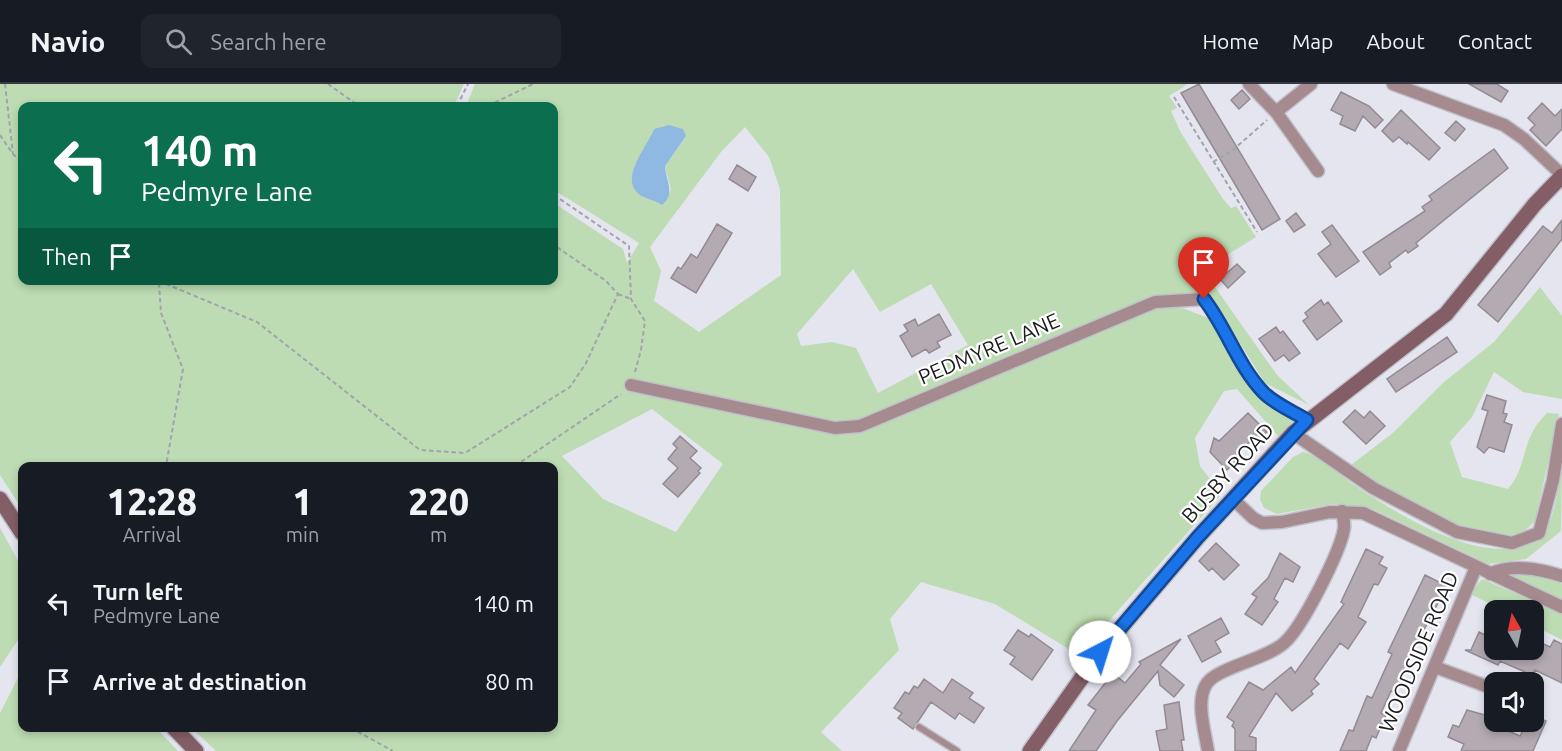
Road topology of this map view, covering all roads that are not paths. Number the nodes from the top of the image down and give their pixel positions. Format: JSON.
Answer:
{"nodes":[{"id":1,"x":1249,"y":84,"type":"edge"},
{"id":2,"x":1311,"y":84,"type":"edge"},
{"id":3,"x":1394,"y":84,"type":"edge"},
{"id":4,"x":1276,"y":112,"type":"junction"},
{"id":5,"x":1318,"y":171,"type":"dead end"},
{"id":6,"x":1562,"y":176,"type":"edge"},
{"id":7,"x":631,"y":385,"type":"road end"},
{"id":8,"x":1307,"y":420,"type":"junction"},
{"id":9,"x":1562,"y":424,"type":"edge"},
{"id":10,"x":1293,"y":433,"type":"junction"},
{"id":11,"x":0,"y":499,"type":"edge"},
{"id":12,"x":1234,"y":500,"type":"junction"},
{"id":13,"x":1342,"y":511,"type":"junction"},
{"id":14,"x":18,"y":527,"type":"edge"},
{"id":15,"x":1476,"y":567,"type":"junction"},
{"id":16,"x":1490,"y":574,"type":"junction"},
{"id":17,"x":1562,"y":576,"type":"edge"},
{"id":18,"x":1562,"y":607,"type":"edge"},
{"id":19,"x":1435,"y":667,"type":"junction"},
{"id":20,"x":1484,"y":685,"type":"edge"},
{"id":21,"x":919,"y":727,"type":"dead end"},
{"id":22,"x":178,"y":732,"type":"edge"},
{"id":23,"x":196,"y":751,"type":"edge"},
{"id":24,"x":957,"y":751,"type":"edge"},
{"id":25,"x":1030,"y":751,"type":"edge"},
{"id":26,"x":1208,"y":751,"type":"edge"},
{"id":27,"x":1399,"y":751,"type":"edge"}],
"edges":[{"from":1,"to":4,"type":"street"},
{"from":2,"to":4,"type":"street"},
{"from":3,"to":6,"type":"street"},
{"from":4,"to":5,"type":"street"},
{"from":6,"to":8,"type":"main road","name":"BUSBY ROAD"},
{"from":7,"to":8,"type":"street","name":"PEDMYRE LANE"},
{"from":8,"to":10,"type":"main road","name":"BUSBY ROAD"},
{"from":9,"to":10,"type":"street"},
{"from":10,"to":12,"type":"main road","name":"BUSBY ROAD"},
{"from":11,"to":14,"type":"main road"},
{"from":12,"to":13,"type":"street"},
{"from":12,"to":25,"type":"main road","name":"BUSBY ROAD"},
{"from":13,"to":15,"type":"street"},
{"from":13,"to":26,"type":"street"},
{"from":15,"to":16,"type":"street"},
{"from":15,"to":19,"type":"street","name":"WOODSIDE ROAD"},
{"from":16,"to":17,"type":"street"},
{"from":16,"to":18,"type":"street"},
{"from":19,"to":20,"type":"street"},
{"from":19,"to":27,"type":"street","name":"WOODSIDE ROAD"},
{"from":21,"to":24,"type":"lane"},
{"from":22,"to":23,"type":"main road"}]}
